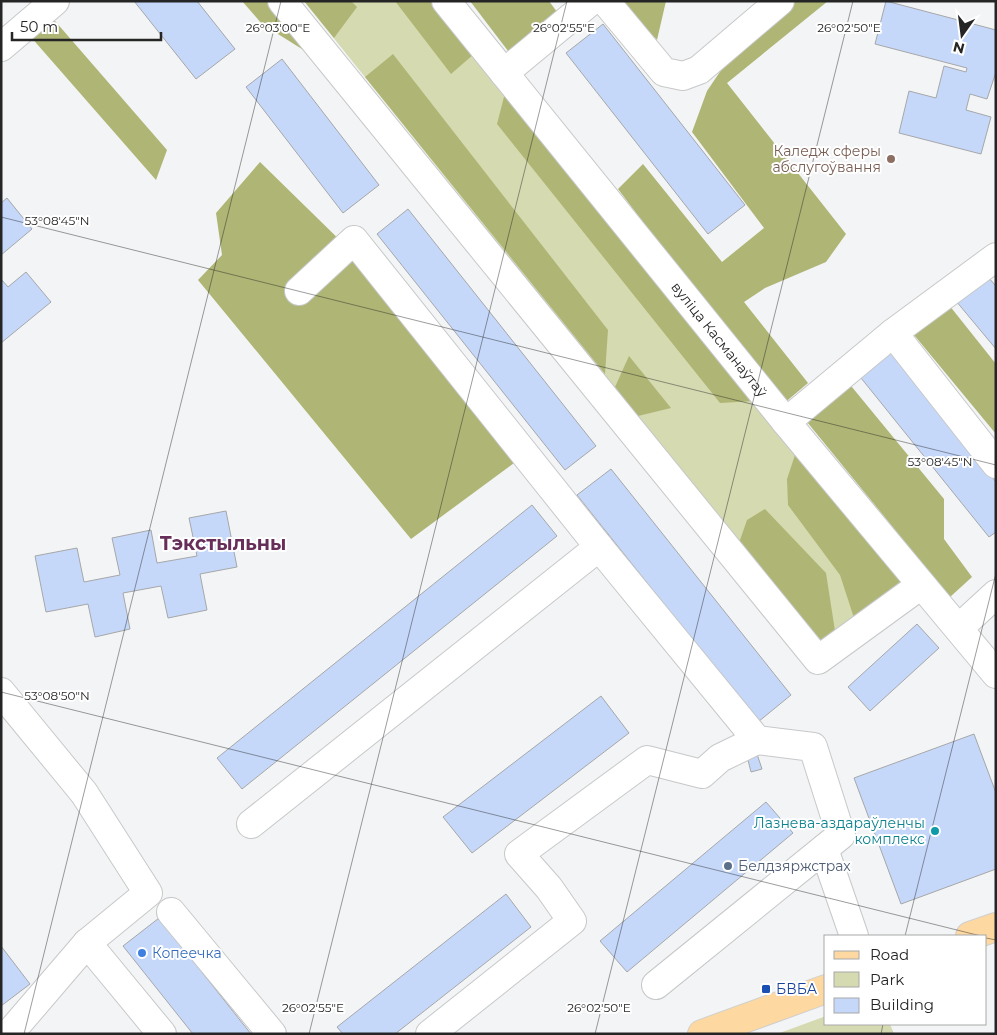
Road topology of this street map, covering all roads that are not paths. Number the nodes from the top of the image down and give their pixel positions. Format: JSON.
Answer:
{"nodes":[{"id":1,"x":55,"y":1,"type":"edge"},
{"id":2,"x":282,"y":1,"type":"edge"},
{"id":3,"x":446,"y":1,"type":"edge"},
{"id":4,"x":591,"y":1,"type":"edge"},
{"id":5,"x":605,"y":1,"type":"edge"},
{"id":6,"x":780,"y":1,"type":"edge"},
{"id":7,"x":1,"y":47,"type":"edge"},
{"id":8,"x":504,"y":73,"type":"junction"},
{"id":9,"x":995,"y":258,"type":"edge"},
{"id":10,"x":299,"y":291,"type":"dead end"},
{"id":11,"x":893,"y":333,"type":"junction"},
{"id":12,"x":786,"y":422,"type":"junction"},
{"id":13,"x":996,"y":464,"type":"edge"},
{"id":14,"x":599,"y":547,"type":"junction"},
{"id":15,"x":921,"y":585,"type":"junction"},
{"id":16,"x":996,"y":594,"type":"edge"},
{"id":17,"x":959,"y":628,"type":"junction"},
{"id":18,"x":996,"y":674,"type":"edge"},
{"id":19,"x":1,"y":692,"type":"edge"},
{"id":20,"x":757,"y":740,"type":"junction"},
{"id":21,"x":251,"y":824,"type":"dead end"},
{"id":22,"x":824,"y":848,"type":"junction"},
{"id":23,"x":172,"y":912,"type":"dead end"},
{"id":24,"x":996,"y":927,"type":"edge"},
{"id":25,"x":854,"y":935,"type":"edge"},
{"id":26,"x":973,"y":935,"type":"edge"},
{"id":27,"x":87,"y":943,"type":"junction"},
{"id":28,"x":656,"y":985,"type":"dead end"},
{"id":29,"x":824,"y":990,"type":"edge"},
{"id":30,"x":8,"y":1034,"type":"edge"},
{"id":31,"x":162,"y":1034,"type":"edge"},
{"id":32,"x":272,"y":1034,"type":"edge"},
{"id":33,"x":430,"y":1034,"type":"edge"},
{"id":34,"x":702,"y":1034,"type":"edge"}],
"edges":[{"from":1,"to":7,"type":"street"},
{"from":2,"to":15,"type":"street"},
{"from":3,"to":8,"type":"street","name":"вуліца Касманаўтаў"},
{"from":4,"to":8,"type":"street"},
{"from":5,"to":6,"type":"street"},
{"from":8,"to":12,"type":"street","name":"вуліца Касманаўтаў"},
{"from":9,"to":11,"type":"street"},
{"from":10,"to":14,"type":"street"},
{"from":11,"to":12,"type":"street"},
{"from":11,"to":13,"type":"street"},
{"from":12,"to":15,"type":"street","name":"вуліца Касманаўтаў"},
{"from":14,"to":20,"type":"street"},
{"from":14,"to":21,"type":"street"},
{"from":15,"to":17,"type":"street","name":"вуліца Касманаўтаў"},
{"from":16,"to":17,"type":"street"},
{"from":17,"to":18,"type":"street","name":"вуліца Касманаўтаў"},
{"from":19,"to":27,"type":"street"},
{"from":20,"to":22,"type":"street"},
{"from":20,"to":33,"type":"street"},
{"from":22,"to":25,"type":"street"},
{"from":22,"to":28,"type":"street"},
{"from":23,"to":32,"type":"street"},
{"from":24,"to":26,"type":"main road"},
{"from":27,"to":30,"type":"street"},
{"from":27,"to":31,"type":"street"},
{"from":29,"to":34,"type":"main road"}]}
